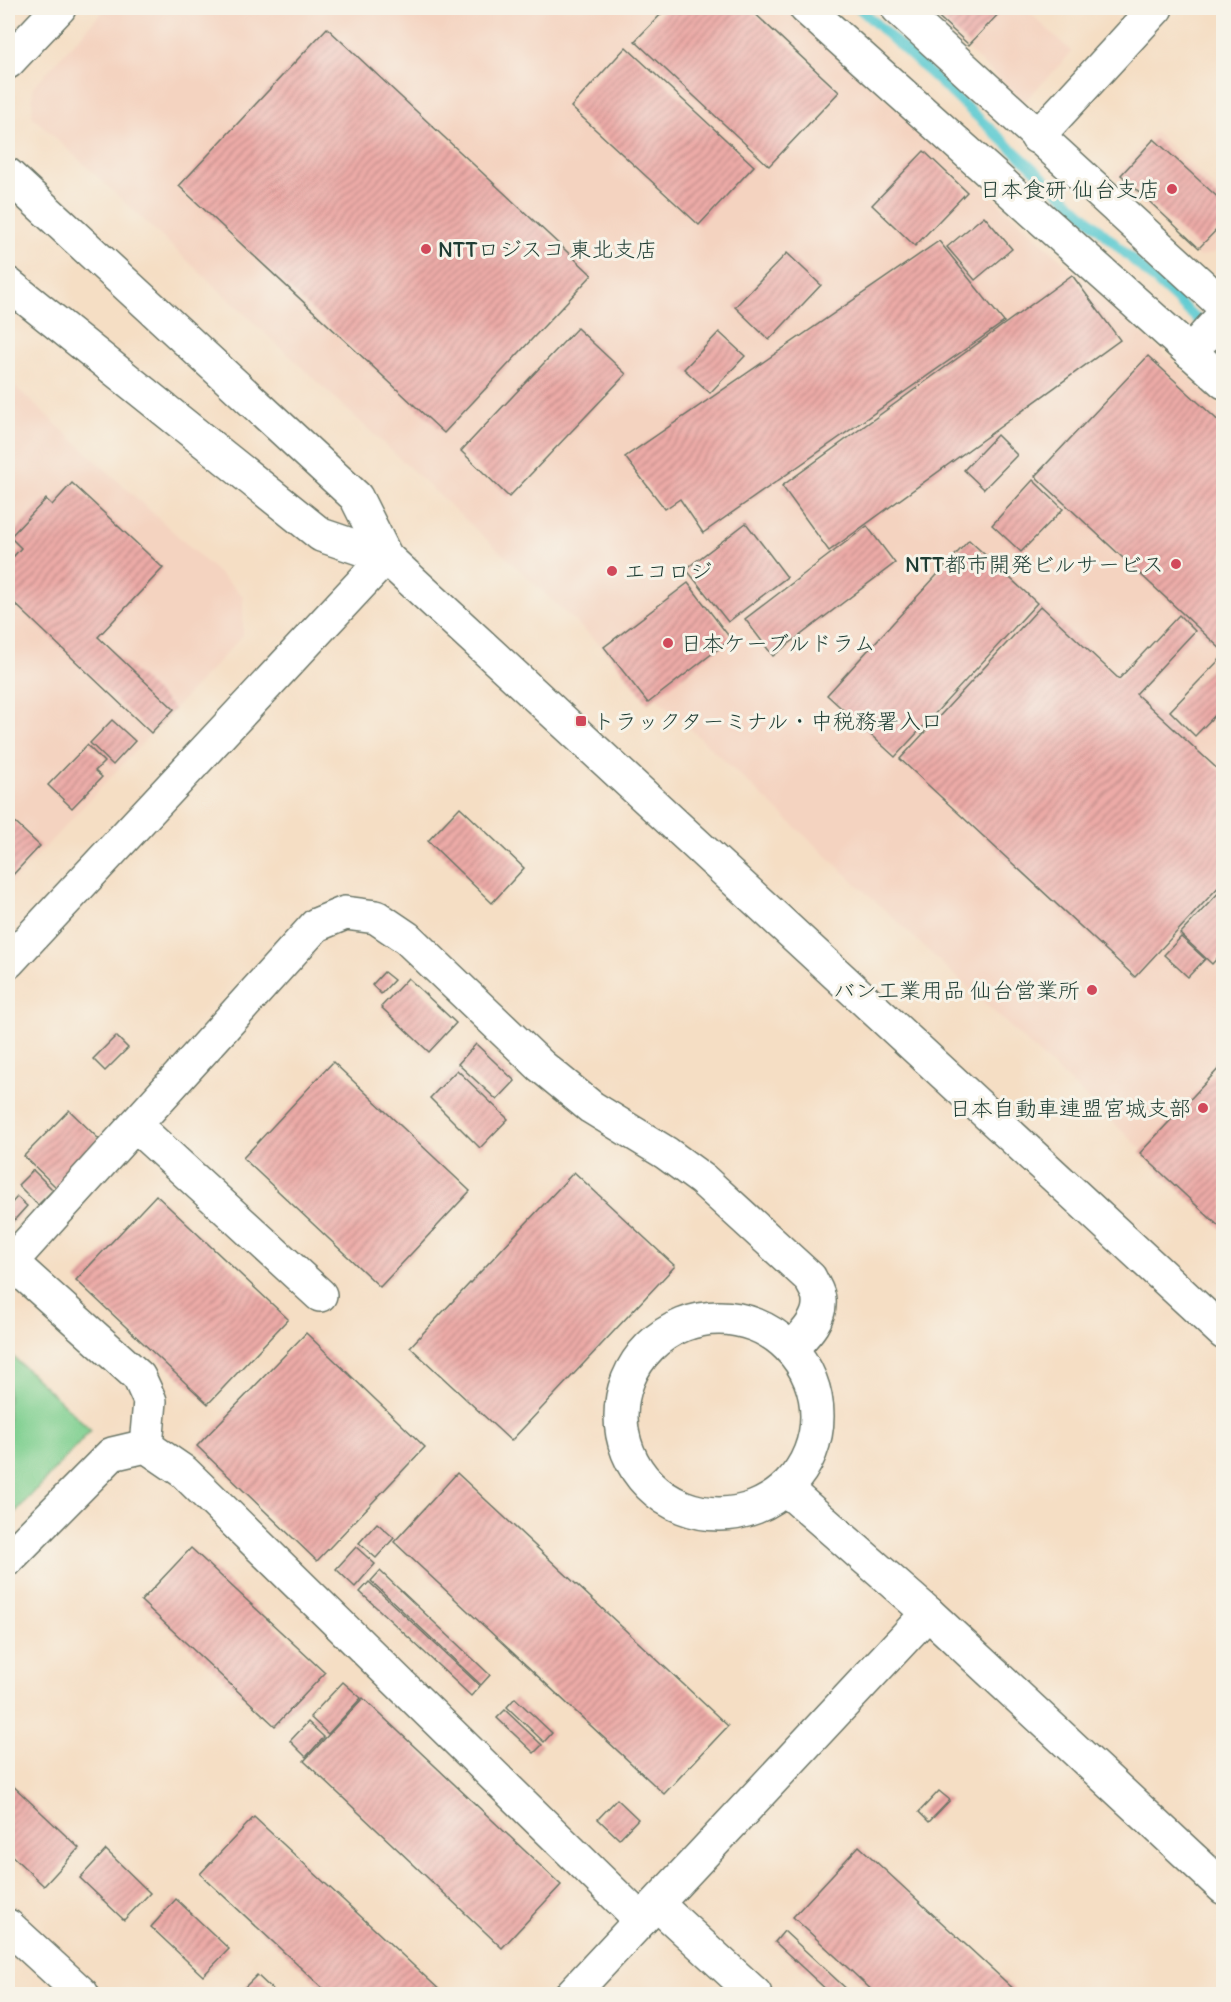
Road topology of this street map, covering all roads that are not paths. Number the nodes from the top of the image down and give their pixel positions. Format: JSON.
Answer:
{"nodes":[{"id":1,"x":59,"y":8,"type":"edge"},
{"id":2,"x":806,"y":8,"type":"edge"},
{"id":3,"x":898,"y":8,"type":"edge"},
{"id":4,"x":1156,"y":8,"type":"edge"},
{"id":5,"x":8,"y":62,"type":"edge"},
{"id":6,"x":1037,"y":137,"type":"junction"},
{"id":7,"x":8,"y":175,"type":"edge"},
{"id":8,"x":8,"y":284,"type":"edge"},
{"id":9,"x":1224,"y":306,"type":"edge"},
{"id":10,"x":1224,"y":315,"type":"edge"},
{"id":11,"x":1190,"y":352,"type":"junction"},
{"id":12,"x":1224,"y":382,"type":"edge"},
{"id":13,"x":386,"y":557,"type":"junction"},
{"id":14,"x":8,"y":962,"type":"edge"},
{"id":15,"x":136,"y":1126,"type":"junction"},
{"id":16,"x":320,"y":1295,"type":"dead end"},
{"id":17,"x":1224,"y":1332,"type":"edge"},
{"id":18,"x":791,"y":1349,"type":"junction"},
{"id":19,"x":146,"y":1446,"type":"junction"},
{"id":20,"x":786,"y":1489,"type":"junction"},
{"id":21,"x":8,"y":1559,"type":"edge"},
{"id":22,"x":928,"y":1612,"type":"junction"},
{"id":23,"x":1224,"y":1888,"type":"edge"},
{"id":24,"x":649,"y":1912,"type":"junction"},
{"id":25,"x":8,"y":1926,"type":"edge"},
{"id":26,"x":82,"y":1995,"type":"edge"},
{"id":27,"x":572,"y":1995,"type":"edge"},
{"id":28,"x":755,"y":1995,"type":"edge"}],
"edges":[{"from":1,"to":5,"type":"street"},
{"from":2,"to":11,"type":"street"},
{"from":3,"to":6,"type":"street"},
{"from":4,"to":6,"type":"street"},
{"from":6,"to":9,"type":"street"},
{"from":7,"to":13,"type":"street"},
{"from":8,"to":13,"type":"street"},
{"from":10,"to":11,"type":"street"},
{"from":11,"to":12,"type":"street"},
{"from":13,"to":14,"type":"street"},
{"from":13,"to":17,"type":"street"},
{"from":15,"to":16,"type":"street"},
{"from":15,"to":18,"type":"street"},
{"from":15,"to":19,"type":"street"},
{"from":18,"to":20,"type":"street"},
{"from":18,"to":20,"type":"street"},
{"from":19,"to":21,"type":"street"},
{"from":19,"to":24,"type":"street"},
{"from":20,"to":22,"type":"street"},
{"from":22,"to":23,"type":"street"},
{"from":22,"to":24,"type":"street"},
{"from":24,"to":27,"type":"street"},
{"from":24,"to":28,"type":"street"},
{"from":25,"to":26,"type":"street"}]}
